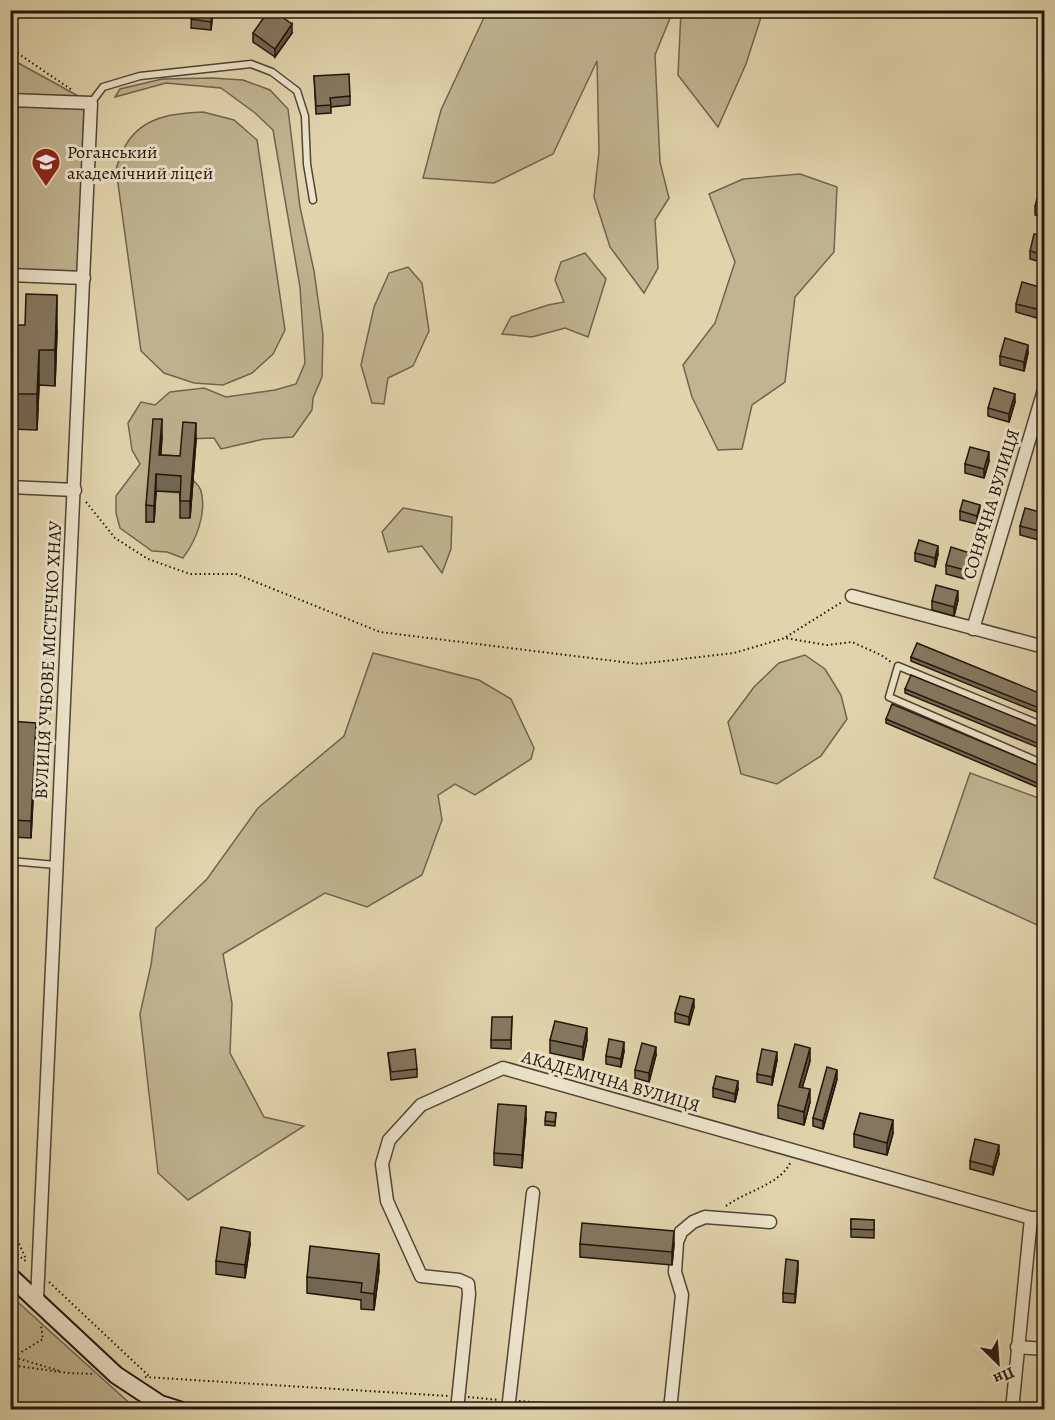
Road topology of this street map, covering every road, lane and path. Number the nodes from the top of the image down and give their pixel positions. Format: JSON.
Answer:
{"nodes":[{"id":1,"x":10,"y":48,"type":"edge"},
{"id":2,"x":72,"y":90,"type":"dead end"},
{"id":3,"x":10,"y":100,"type":"edge"},
{"id":4,"x":91,"y":103,"type":"junction"},
{"id":5,"x":313,"y":200,"type":"dead end"},
{"id":6,"x":10,"y":275,"type":"edge"},
{"id":7,"x":84,"y":278,"type":"junction"},
{"id":8,"x":1044,"y":390,"type":"edge"},
{"id":9,"x":10,"y":487,"type":"edge"},
{"id":10,"x":75,"y":490,"type":"junction"},
{"id":11,"x":852,"y":596,"type":"joint"},
{"id":12,"x":972,"y":629,"type":"junction"},
{"id":13,"x":785,"y":638,"type":"junction"},
{"id":14,"x":1044,"y":647,"type":"edge"},
{"id":15,"x":898,"y":666,"type":"junction"},
{"id":16,"x":1044,"y":726,"type":"edge"},
{"id":17,"x":1044,"y":764,"type":"edge"},
{"id":18,"x":10,"y":861,"type":"edge"},
{"id":19,"x":56,"y":865,"type":"junction"},
{"id":20,"x":794,"y":1152,"type":"junction"},
{"id":21,"x":532,"y":1193,"type":"dead end"},
{"id":22,"x":712,"y":1217,"type":"junction"},
{"id":23,"x":1031,"y":1218,"type":"junction"},
{"id":24,"x":1044,"y":1218,"type":"edge"},
{"id":25,"x":770,"y":1222,"type":"dead end"},
{"id":26,"x":10,"y":1223,"type":"edge"},
{"id":27,"x":10,"y":1249,"type":"edge"},
{"id":28,"x":38,"y":1273,"type":"junction"},
{"id":29,"x":10,"y":1276,"type":"edge"},
{"id":30,"x":37,"y":1300,"type":"junction"},
{"id":31,"x":1017,"y":1347,"type":"junction"},
{"id":32,"x":1044,"y":1349,"type":"edge"},
{"id":33,"x":12,"y":1357,"type":"edge"},
{"id":34,"x":10,"y":1365,"type":"edge"},
{"id":35,"x":68,"y":1373,"type":"junction"},
{"id":36,"x":116,"y":1375,"type":"junction"},
{"id":37,"x":139,"y":1377,"type":"dead end"},
{"id":38,"x":151,"y":1377,"type":"junction"},
{"id":39,"x":459,"y":1396,"type":"junction"},
{"id":40,"x":509,"y":1405,"type":"edge"},
{"id":41,"x":179,"y":1410,"type":"edge"},
{"id":42,"x":457,"y":1410,"type":"edge"},
{"id":43,"x":639,"y":1410,"type":"edge"},
{"id":44,"x":670,"y":1410,"type":"edge"},
{"id":45,"x":1012,"y":1410,"type":"edge"}],
"edges":[{"from":1,"to":2,"type":"path"},
{"from":3,"to":4,"type":"street"},
{"from":4,"to":5,"type":"lane"},
{"from":4,"to":7,"type":"street","name":"ВУЛИЦЯ УЧБОВЕ МІСТЕЧКО ХНАУ"},
{"from":6,"to":7,"type":"street"},
{"from":7,"to":10,"type":"street","name":"ВУЛИЦЯ УЧБОВЕ МІСТЕЧКО ХНАУ"},
{"from":8,"to":12,"type":"street","name":"СОНЯЧНА ВУЛИЦЯ"},
{"from":9,"to":10,"type":"street"},
{"from":10,"to":13,"type":"path"},
{"from":10,"to":19,"type":"street","name":"ВУЛИЦЯ УЧБОВЕ МІСТЕЧКО ХНАУ"},
{"from":11,"to":12,"type":"street"},
{"from":11,"to":13,"type":"path"},
{"from":12,"to":14,"type":"street"},
{"from":13,"to":15,"type":"path"},
{"from":15,"to":16,"type":"lane"},
{"from":15,"to":17,"type":"lane"},
{"from":18,"to":19,"type":"lane"},
{"from":19,"to":28,"type":"street","name":"ВУЛИЦЯ УЧБОВЕ МІСТЕЧКО ХНАУ"},
{"from":20,"to":22,"type":"path"},
{"from":20,"to":23,"type":"street","name":"АКАДЕМІЧНА ВУЛИЦЯ"},
{"from":20,"to":39,"type":"street","name":"АКАДЕМІЧНА ВУЛИЦЯ"},
{"from":21,"to":40,"type":"street"},
{"from":22,"to":25,"type":"street"},
{"from":22,"to":44,"type":"street"},
{"from":23,"to":24,"type":"street","name":"АКАДЕМІЧНА ВУЛИЦЯ"},
{"from":23,"to":31,"type":"street"},
{"from":26,"to":27,"type":"path"},
{"from":28,"to":30,"type":"street","name":"ВУЛИЦЯ УЧБОВЕ МІСТЕЧКО ХНАУ"},
{"from":28,"to":38,"type":"path"},
{"from":29,"to":30,"type":"street"},
{"from":30,"to":33,"type":"path"},
{"from":30,"to":36,"type":"street"},
{"from":31,"to":32,"type":"street"},
{"from":31,"to":45,"type":"street"},
{"from":33,"to":35,"type":"path"},
{"from":34,"to":35,"type":"path"},
{"from":35,"to":36,"type":"path"},
{"from":36,"to":41,"type":"street"},
{"from":37,"to":38,"type":"path"},
{"from":38,"to":39,"type":"path"},
{"from":39,"to":40,"type":"path"},
{"from":39,"to":42,"type":"street","name":"АКАДЕМІЧНА ВУЛИЦЯ"},
{"from":40,"to":43,"type":"path"}]}
